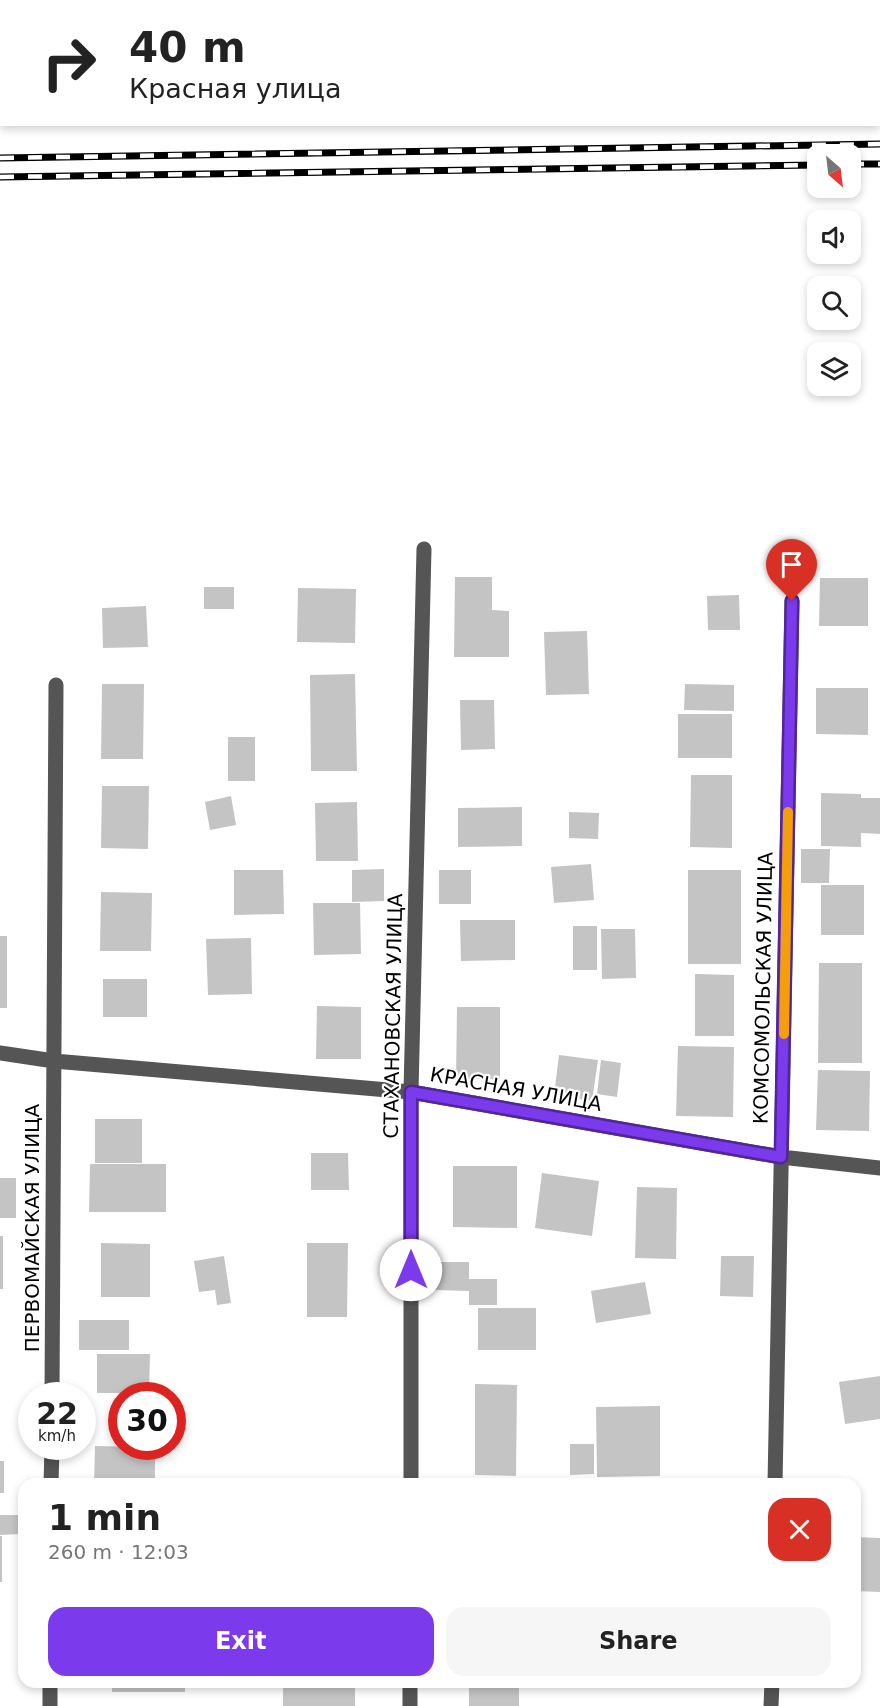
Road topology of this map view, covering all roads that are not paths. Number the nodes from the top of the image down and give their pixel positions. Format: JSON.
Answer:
{"nodes":[{"id":1,"x":424,"y":549,"type":"dead end"},
{"id":2,"x":792,"y":601,"type":"dead end"},
{"id":3,"x":56,"y":685,"type":"dead end"},
{"id":4,"x":0,"y":1053,"type":"edge"},
{"id":5,"x":54,"y":1061,"type":"junction"},
{"id":6,"x":411,"y":1092,"type":"junction"},
{"id":7,"x":781,"y":1157,"type":"junction"},
{"id":8,"x":880,"y":1168,"type":"edge"},
{"id":9,"x":52,"y":1382,"type":"edge"},
{"id":10,"x":52,"y":1460,"type":"edge"},
{"id":11,"x":51,"y":1478,"type":"edge"},
{"id":12,"x":411,"y":1478,"type":"edge"},
{"id":13,"x":775,"y":1478,"type":"edge"},
{"id":14,"x":50,"y":1688,"type":"edge"},
{"id":15,"x":410,"y":1688,"type":"edge"},
{"id":16,"x":772,"y":1688,"type":"edge"},
{"id":17,"x":50,"y":1706,"type":"edge"},
{"id":18,"x":410,"y":1706,"type":"edge"},
{"id":19,"x":771,"y":1706,"type":"edge"}],
"edges":[{"from":1,"to":6,"type":"street","name":"СТАХАНОВСКАЯ УЛИЦА"},
{"from":2,"to":7,"type":"street","name":"КОМСОМОЛЬСКАЯ УЛИЦА"},
{"from":3,"to":5,"type":"street","name":"ПЕРВОМАЙСКАЯ УЛИЦА"},
{"from":4,"to":5,"type":"street","name":"КРАСНАЯ УЛИЦА"},
{"from":5,"to":6,"type":"street","name":"КРАСНАЯ УЛИЦА"},
{"from":5,"to":9,"type":"street","name":"ПЕРВОМАЙСКАЯ УЛИЦА"},
{"from":6,"to":7,"type":"street","name":"КРАСНАЯ УЛИЦА"},
{"from":6,"to":12,"type":"street","name":"СТАХАНОВСКАЯ УЛИЦА"},
{"from":7,"to":8,"type":"street","name":"КРАСНАЯ УЛИЦА"},
{"from":7,"to":13,"type":"street","name":"КОМСОМОЛЬСКАЯ УЛИЦА"},
{"from":10,"to":11,"type":"street"},
{"from":14,"to":17,"type":"street"},
{"from":15,"to":18,"type":"street"},
{"from":16,"to":19,"type":"street"}]}
